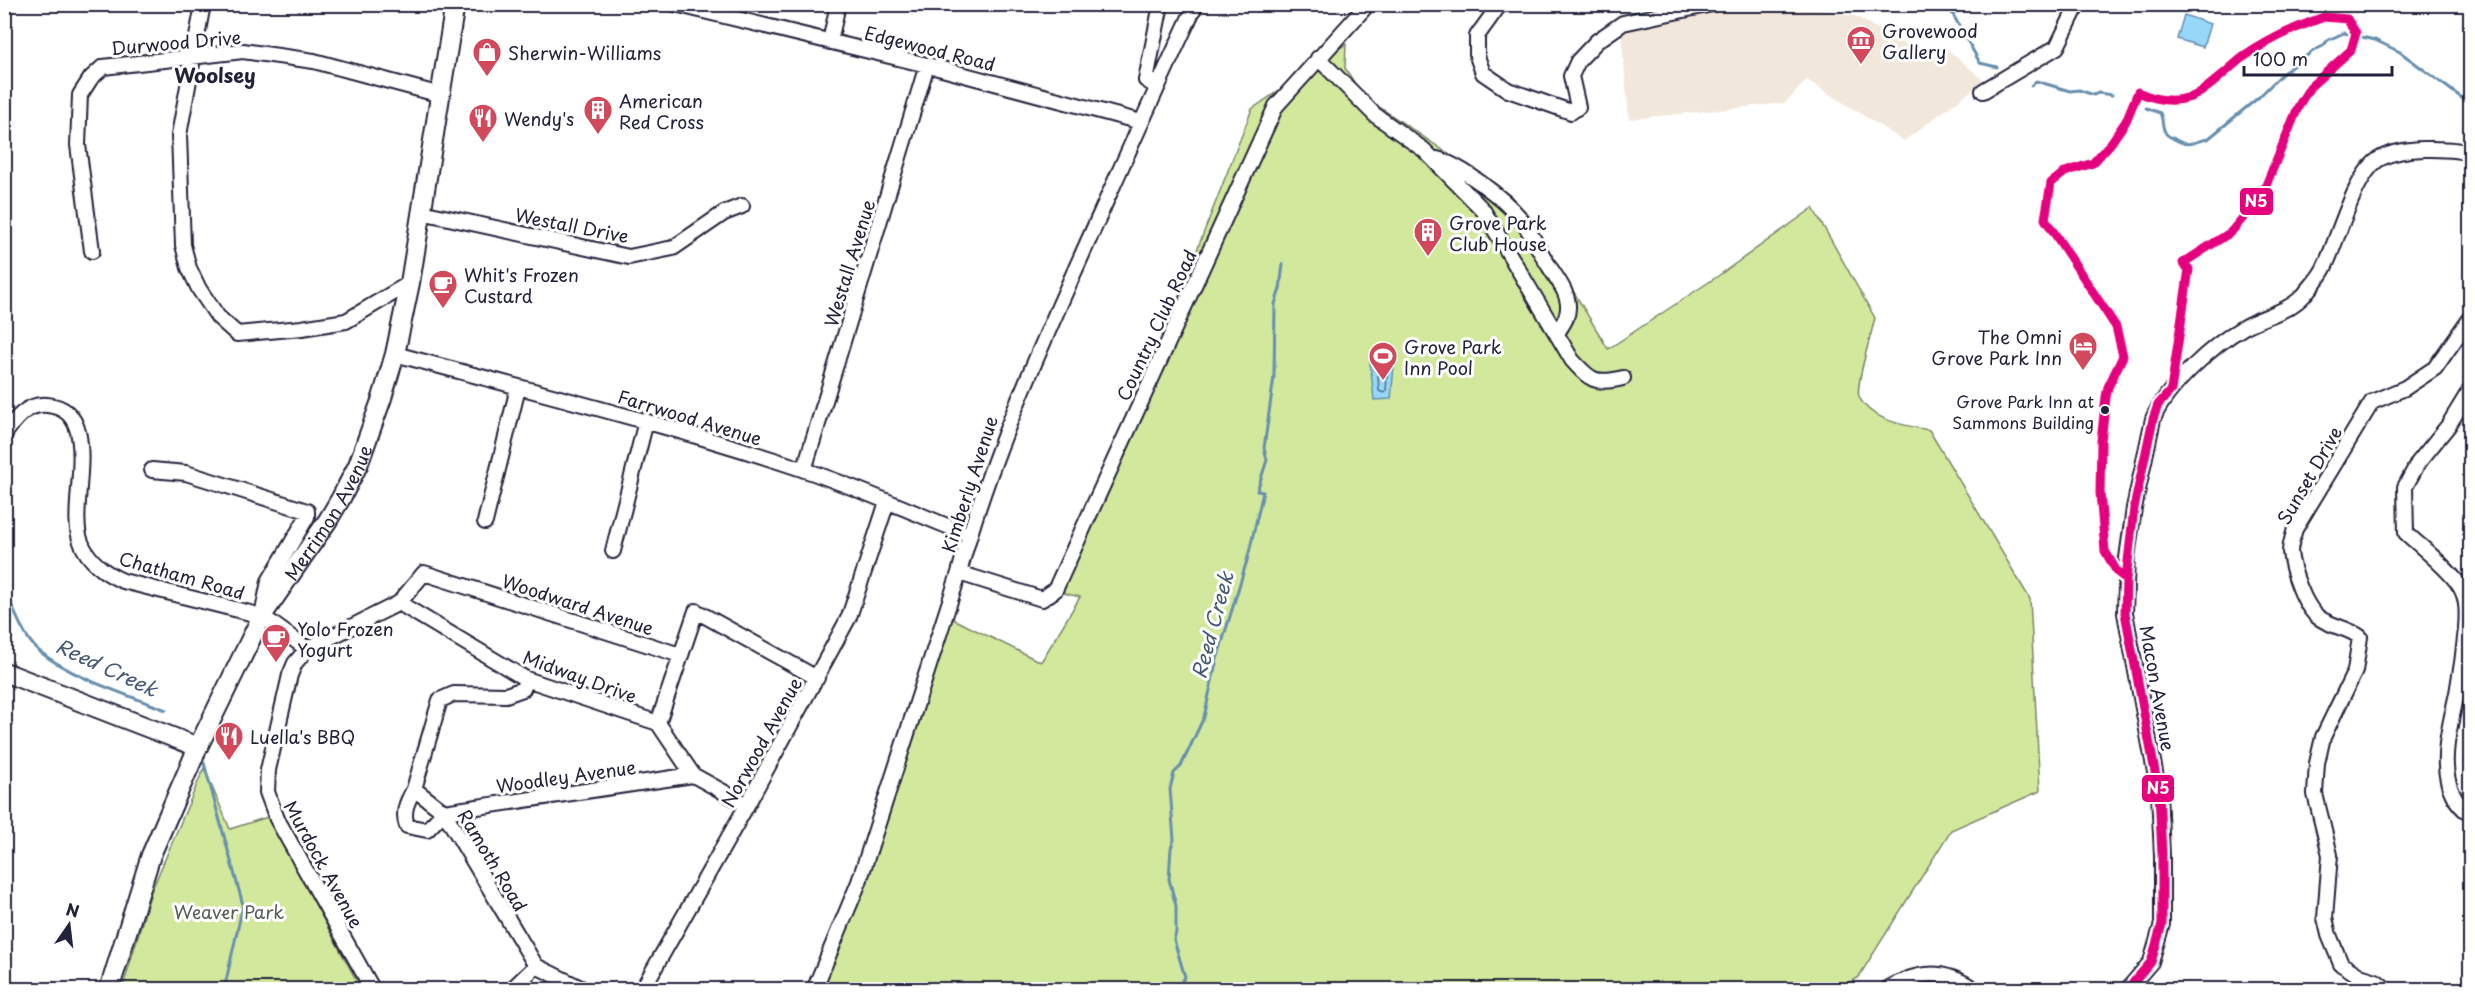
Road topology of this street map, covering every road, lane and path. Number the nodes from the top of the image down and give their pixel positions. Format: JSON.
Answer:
{"nodes":[{"id":1,"x":203,"y":4,"type":"edge"},
{"id":2,"x":455,"y":4,"type":"edge"},
{"id":3,"x":675,"y":4,"type":"edge"},
{"id":4,"x":838,"y":4,"type":"edge"},
{"id":5,"x":1161,"y":4,"type":"edge"},
{"id":6,"x":1196,"y":4,"type":"edge"},
{"id":7,"x":1368,"y":4,"type":"edge"},
{"id":8,"x":1500,"y":4,"type":"edge"},
{"id":9,"x":1712,"y":4,"type":"edge"},
{"id":10,"x":2078,"y":4,"type":"edge"},
{"id":11,"x":729,"y":11,"type":"edge"},
{"id":12,"x":830,"y":42,"type":"junction"},
{"id":13,"x":195,"y":55,"type":"junction"},
{"id":14,"x":1318,"y":58,"type":"junction"},
{"id":15,"x":927,"y":66,"type":"junction"},
{"id":16,"x":1157,"y":87,"type":"junction"},
{"id":17,"x":1983,"y":91,"type":"dead end"},
{"id":18,"x":441,"y":95,"type":"junction"},
{"id":19,"x":1141,"y":122,"type":"junction"},
{"id":20,"x":2470,"y":152,"type":"edge"},
{"id":21,"x":1432,"y":158,"type":"junction"},
{"id":22,"x":742,"y":206,"type":"dead end"},
{"id":23,"x":421,"y":212,"type":"junction"},
{"id":24,"x":92,"y":251,"type":"dead end"},
{"id":25,"x":410,"y":283,"type":"junction"},
{"id":26,"x":2470,"y":318,"type":"edge"},
{"id":27,"x":1557,"y":333,"type":"junction"},
{"id":28,"x":395,"y":354,"type":"junction"},
{"id":29,"x":1623,"y":378,"type":"dead end"},
{"id":30,"x":518,"y":388,"type":"junction"},
{"id":31,"x":2470,"y":390,"type":"edge"},
{"id":32,"x":646,"y":421,"type":"junction"},
{"id":33,"x":4,"y":435,"type":"edge"},
{"id":34,"x":152,"y":470,"type":"dead end"},
{"id":35,"x":804,"y":470,"type":"junction"},
{"id":36,"x":887,"y":502,"type":"junction"},
{"id":37,"x":485,"y":522,"type":"dead end"},
{"id":38,"x":969,"y":535,"type":"junction"},
{"id":39,"x":613,"y":552,"type":"dead end"},
{"id":40,"x":959,"y":573,"type":"junction"},
{"id":41,"x":399,"y":603,"type":"junction"},
{"id":42,"x":262,"y":616,"type":"junction"},
{"id":43,"x":307,"y":649,"type":"junction"},
{"id":44,"x":680,"y":655,"type":"junction"},
{"id":45,"x":4,"y":672,"type":"edge"},
{"id":46,"x":817,"y":678,"type":"junction"},
{"id":47,"x":526,"y":679,"type":"junction"},
{"id":48,"x":658,"y":723,"type":"junction"},
{"id":49,"x":198,"y":747,"type":"junction"},
{"id":50,"x":693,"y":775,"type":"junction"},
{"id":51,"x":414,"y":789,"type":"junction"},
{"id":52,"x":747,"y":805,"type":"junction"},
{"id":53,"x":444,"y":812,"type":"junction"},
{"id":54,"x":2470,"y":814,"type":"edge"},
{"id":55,"x":536,"y":966,"type":"junction"},
{"id":56,"x":109,"y":990,"type":"edge"},
{"id":57,"x":373,"y":990,"type":"edge"},
{"id":58,"x":511,"y":990,"type":"edge"},
{"id":59,"x":585,"y":990,"type":"edge"},
{"id":60,"x":642,"y":990,"type":"edge"},
{"id":61,"x":814,"y":990,"type":"edge"},
{"id":62,"x":1886,"y":990,"type":"edge"},
{"id":63,"x":1975,"y":990,"type":"edge"},
{"id":64,"x":2127,"y":990,"type":"edge"},
{"id":65,"x":2387,"y":990,"type":"edge"}],
"edges":[{"from":1,"to":13,"type":"street"},
{"from":2,"to":18,"type":"main road","name":"Merrimon Avenue"},
{"from":3,"to":11,"type":"street","name":"Edgewood Road"},
{"from":4,"to":12,"type":"street"},
{"from":5,"to":16,"type":"street"},
{"from":6,"to":16,"type":"street","name":"Kimberly Avenue"},
{"from":7,"to":14,"type":"street","name":"Country Club Road"},
{"from":8,"to":9,"type":"street"},
{"from":10,"to":17,"type":"street"},
{"from":11,"to":12,"type":"street","name":"Edgewood Road"},
{"from":12,"to":15,"type":"street","name":"Edgewood Road"},
{"from":13,"to":18,"type":"street","name":"Durwood Drive"},
{"from":13,"to":24,"type":"street","name":"Durwood Drive"},
{"from":13,"to":25,"type":"street"},
{"from":14,"to":21,"type":"street"},
{"from":14,"to":40,"type":"street","name":"Country Club Road"},
{"from":15,"to":19,"type":"street","name":"Edgewood Road"},
{"from":15,"to":35,"type":"street","name":"Westall Avenue"},
{"from":16,"to":19,"type":"street","name":"Kimberly Avenue"},
{"from":18,"to":23,"type":"main road","name":"Merrimon Avenue"},
{"from":19,"to":38,"type":"street","name":"Kimberly Avenue"},
{"from":20,"to":64,"type":"street","name":"Macon Avenue"},
{"from":21,"to":27,"type":"street"},
{"from":21,"to":27,"type":"street"},
{"from":22,"to":23,"type":"street","name":"Westall Drive"},
{"from":23,"to":25,"type":"main road","name":"Merrimon Avenue"},
{"from":25,"to":28,"type":"main road","name":"Merrimon Avenue"},
{"from":26,"to":65,"type":"street","name":"Sunset Drive"},
{"from":27,"to":29,"type":"street"},
{"from":28,"to":30,"type":"street","name":"Farrwood Avenue"},
{"from":28,"to":42,"type":"main road","name":"Merrimon Avenue"},
{"from":30,"to":32,"type":"street","name":"Farrwood Avenue"},
{"from":30,"to":37,"type":"street"},
{"from":31,"to":54,"type":"street"},
{"from":32,"to":35,"type":"street","name":"Farrwood Avenue"},
{"from":32,"to":39,"type":"street"},
{"from":33,"to":42,"type":"street","name":"Chatham Road"},
{"from":34,"to":42,"type":"street"},
{"from":35,"to":36,"type":"street","name":"Farrwood Avenue"},
{"from":36,"to":38,"type":"street","name":"Farrwood Avenue"},
{"from":36,"to":46,"type":"street","name":"Norwood Avenue"},
{"from":38,"to":40,"type":"street","name":"Kimberly Avenue"},
{"from":40,"to":61,"type":"street","name":"Kimberly Avenue"},
{"from":41,"to":43,"type":"street","name":"Woodward Avenue"},
{"from":41,"to":44,"type":"street","name":"Woodward Avenue"},
{"from":41,"to":47,"type":"street","name":"Midway Drive"},
{"from":42,"to":43,"type":"street","name":"Chatham Road"},
{"from":42,"to":49,"type":"main road","name":"Merrimon Avenue"},
{"from":43,"to":57,"type":"street","name":"Murdock Avenue"},
{"from":44,"to":46,"type":"street"},
{"from":44,"to":48,"type":"street"},
{"from":45,"to":49,"type":"main road"},
{"from":46,"to":52,"type":"street","name":"Norwood Avenue"},
{"from":47,"to":48,"type":"street","name":"Midway Drive"},
{"from":47,"to":51,"type":"street"},
{"from":48,"to":50,"type":"street"},
{"from":49,"to":56,"type":"main road","name":"Merrimon Avenue"},
{"from":50,"to":52,"type":"street"},
{"from":50,"to":53,"type":"street","name":"Woodley Avenue"},
{"from":51,"to":53,"type":"street","name":"Ramoth Road"},
{"from":51,"to":53,"type":"street"},
{"from":52,"to":60,"type":"street","name":"Norwood Avenue"},
{"from":53,"to":55,"type":"street","name":"Ramoth Road"},
{"from":55,"to":58,"type":"street"},
{"from":55,"to":59,"type":"street"},
{"from":62,"to":63,"type":"street"}]}
